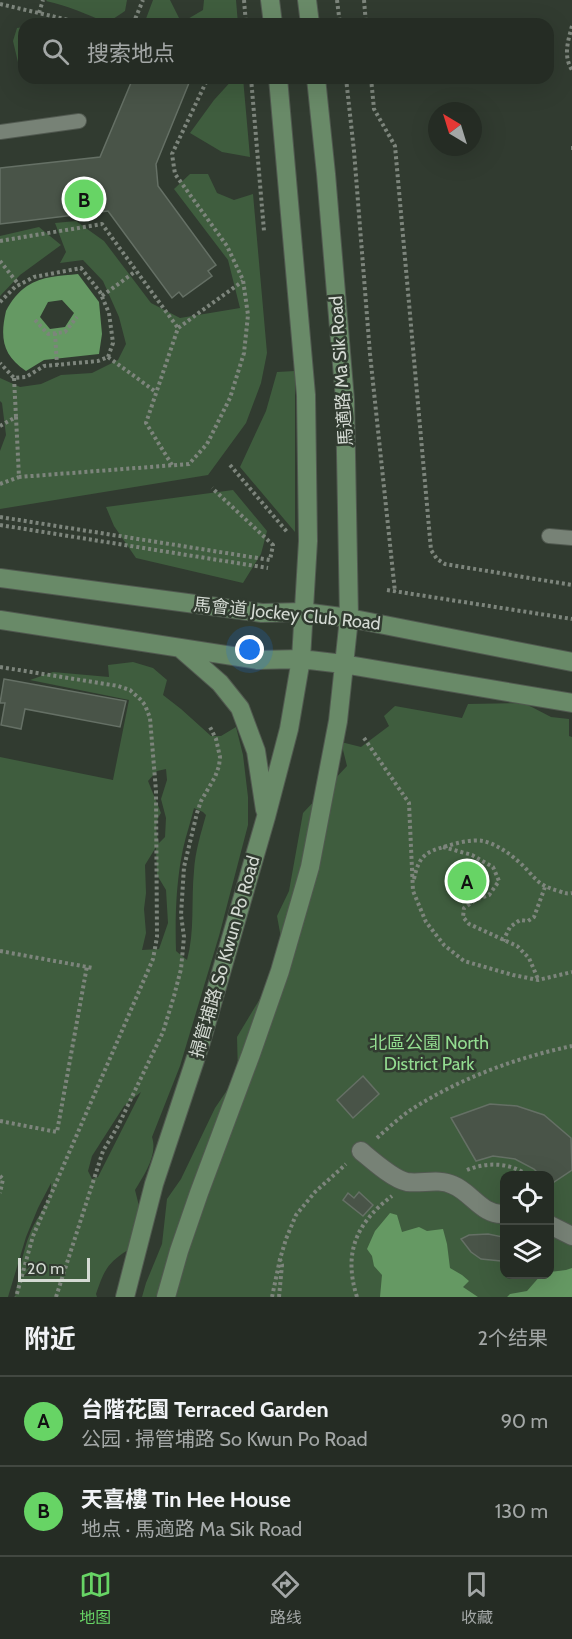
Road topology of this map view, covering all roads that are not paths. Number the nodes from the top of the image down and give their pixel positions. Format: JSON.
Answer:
{"nodes":[{"id":1,"x":270,"y":0,"type":"edge"},
{"id":2,"x":307,"y":0,"type":"edge"},
{"id":3,"x":272,"y":18,"type":"edge"},
{"id":4,"x":309,"y":18,"type":"edge"},
{"id":5,"x":279,"y":84,"type":"edge"},
{"id":6,"x":317,"y":84,"type":"edge"},
{"id":7,"x":79,"y":121,"type":"dead end"},
{"id":8,"x":0,"y":132,"type":"edge"},
{"id":9,"x":549,"y":536,"type":"dead end"},
{"id":10,"x":572,"y":538,"type":"edge"},
{"id":11,"x":0,"y":578,"type":"edge"},
{"id":12,"x":303,"y":612,"type":"junction"},
{"id":13,"x":349,"y":618,"type":"junction"},
{"id":14,"x":0,"y":620,"type":"edge"},
{"id":15,"x":180,"y":648,"type":"junction"},
{"id":16,"x":301,"y":659,"type":"junction"},
{"id":17,"x":572,"y":662,"type":"edge"},
{"id":18,"x":343,"y":664,"type":"junction"},
{"id":19,"x":572,"y":703,"type":"edge"},
{"id":20,"x":266,"y":817,"type":"junction"},
{"id":21,"x":361,"y":1151,"type":"road end"},
{"id":22,"x":500,"y":1215,"type":"edge"},
{"id":23,"x":554,"y":1227,"type":"edge"},
{"id":24,"x":572,"y":1236,"type":"edge"},
{"id":25,"x":125,"y":1297,"type":"edge"},
{"id":26,"x":166,"y":1297,"type":"edge"}],
"edges":[{"from":1,"to":3,"type":"main road"},
{"from":2,"to":4,"type":"main road"},
{"from":5,"to":12,"type":"main road","name":"馬適路 Ma Sik Road"},
{"from":6,"to":13,"type":"main road","name":"馬適路 Ma Sik Road"},
{"from":7,"to":8,"type":"lane"},
{"from":9,"to":10,"type":"lane"},
{"from":11,"to":12,"type":"main road","name":"馬會道 Jockey Club Road"},
{"from":12,"to":13,"type":"main road","name":"馬會道 Jockey Club Road"},
{"from":12,"to":16,"type":"main road","name":"掃管埔路 So Kwun Po Road"},
{"from":13,"to":17,"type":"main road","name":"馬會道 Jockey Club Road"},
{"from":13,"to":18,"type":"main road","name":"馬適路 Ma Sik Road"},
{"from":14,"to":15,"type":"main road"},
{"from":15,"to":16,"type":"main road"},
{"from":15,"to":20,"type":"main road"},
{"from":16,"to":18,"type":"main road"},
{"from":16,"to":20,"type":"main road","name":"掃管埔路 So Kwun Po Road"},
{"from":18,"to":19,"type":"main road"},
{"from":18,"to":26,"type":"main road"},
{"from":20,"to":25,"type":"main road","name":"掃管埔路 So Kwun Po Road"},
{"from":21,"to":22,"type":"street"},
{"from":23,"to":24,"type":"street"}]}
